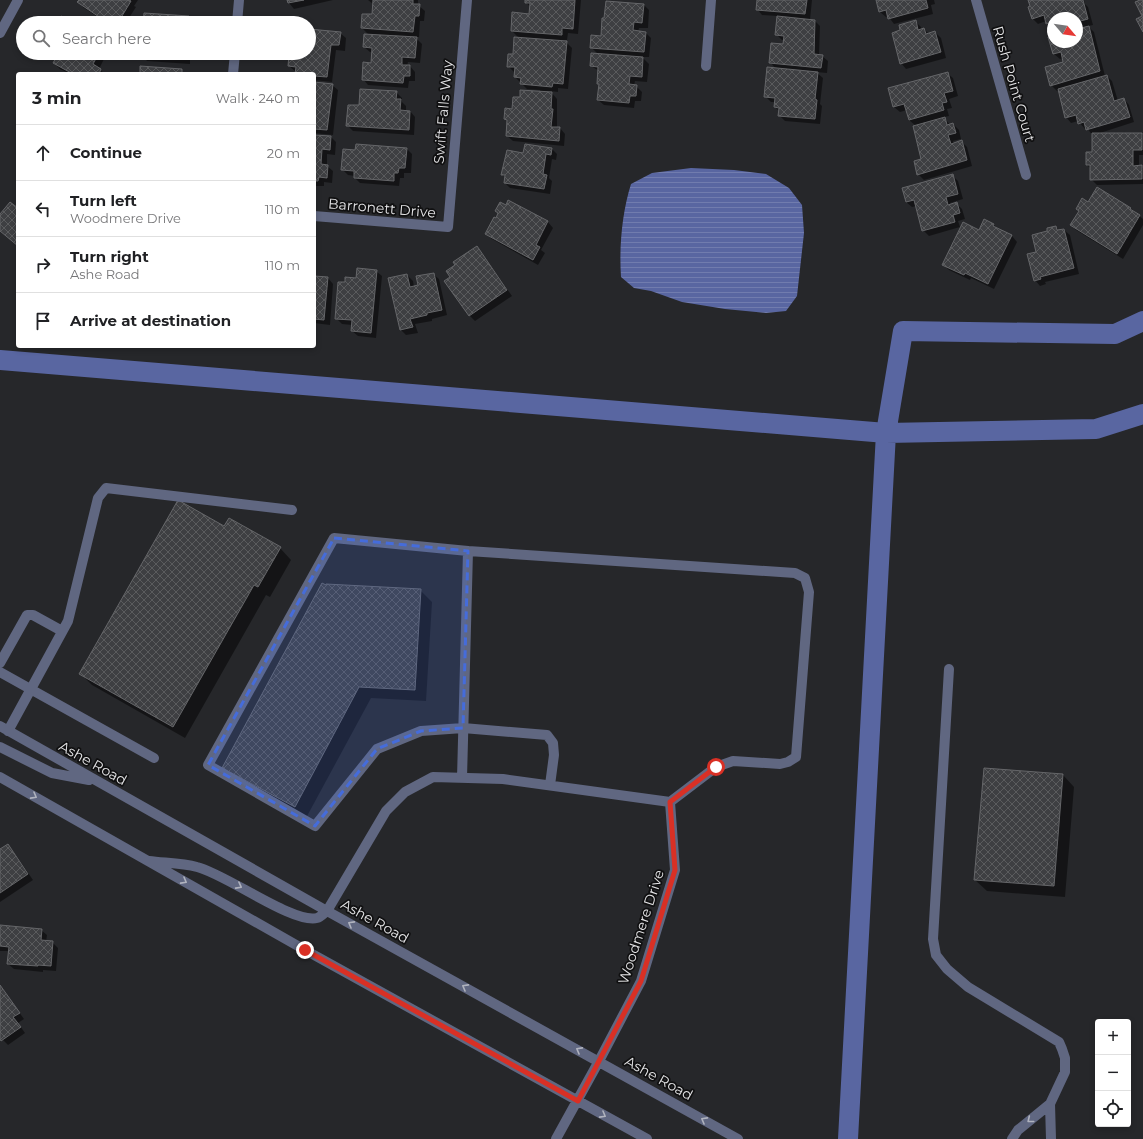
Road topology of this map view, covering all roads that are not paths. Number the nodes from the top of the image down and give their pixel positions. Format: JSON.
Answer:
{"nodes":[{"id":1,"x":18,"y":0,"type":"edge"},
{"id":2,"x":239,"y":0,"type":"edge"},
{"id":3,"x":467,"y":0,"type":"edge"},
{"id":4,"x":711,"y":0,"type":"edge"},
{"id":5,"x":976,"y":0,"type":"edge"},
{"id":6,"x":238,"y":16,"type":"edge"},
{"id":7,"x":0,"y":33,"type":"edge"},
{"id":8,"x":234,"y":60,"type":"edge"},
{"id":9,"x":706,"y":66,"type":"dead end"},
{"id":10,"x":233,"y":72,"type":"edge"},
{"id":11,"x":1026,"y":175,"type":"dead end"},
{"id":12,"x":316,"y":216,"type":"edge"},
{"id":13,"x":448,"y":227,"type":"joint"},
{"id":14,"x":292,"y":510,"type":"dead end"},
{"id":15,"x":468,"y":551,"type":"junction"},
{"id":16,"x":62,"y":631,"type":"junction"},
{"id":17,"x":0,"y":663,"type":"edge"},
{"id":18,"x":949,"y":669,"type":"dead end"},
{"id":19,"x":0,"y":672,"type":"edge"},
{"id":20,"x":31,"y":689,"type":"junction"},
{"id":21,"x":4,"y":728,"type":"edge"},
{"id":22,"x":463,"y":728,"type":"junction"},
{"id":23,"x":0,"y":747,"type":"edge"},
{"id":24,"x":154,"y":758,"type":"dead end"},
{"id":25,"x":0,"y":777,"type":"edge"},
{"id":26,"x":462,"y":778,"type":"junction"},
{"id":27,"x":97,"y":781,"type":"junction"},
{"id":28,"x":550,"y":785,"type":"junction"},
{"id":29,"x":670,"y":802,"type":"junction"},
{"id":30,"x":149,"y":861,"type":"junction"},
{"id":31,"x":327,"y":911,"type":"junction"},
{"id":32,"x":599,"y":1061,"type":"junction"},
{"id":33,"x":578,"y":1101,"type":"junction"},
{"id":34,"x":1050,"y":1104,"type":"junction"},
{"id":35,"x":556,"y":1139,"type":"edge"},
{"id":36,"x":647,"y":1139,"type":"edge"},
{"id":37,"x":738,"y":1139,"type":"edge"},
{"id":38,"x":1012,"y":1139,"type":"edge"},
{"id":39,"x":1051,"y":1139,"type":"edge"}],
"edges":[{"from":1,"to":7,"type":"street"},
{"from":2,"to":6,"type":"street"},
{"from":3,"to":13,"type":"street","name":"Swift Falls Way"},
{"from":4,"to":9,"type":"street"},
{"from":5,"to":11,"type":"street","name":"Rush Point Court"},
{"from":8,"to":10,"type":"street"},
{"from":12,"to":13,"type":"street","name":"Barronett Drive"},
{"from":14,"to":16,"type":"street"},
{"from":15,"to":22,"type":"street"},
{"from":15,"to":22,"type":"street"},
{"from":15,"to":29,"type":"street"},
{"from":16,"to":17,"type":"street"},
{"from":16,"to":20,"type":"street"},
{"from":18,"to":34,"type":"street"},
{"from":19,"to":20,"type":"street"},
{"from":20,"to":21,"type":"street"},
{"from":20,"to":24,"type":"street"},
{"from":21,"to":27,"type":"street","name":"Ashe Road"},
{"from":22,"to":26,"type":"street"},
{"from":22,"to":28,"type":"street"},
{"from":23,"to":27,"type":"street"},
{"from":25,"to":30,"type":"street","one_way":true},
{"from":26,"to":28,"type":"street"},
{"from":26,"to":31,"type":"street"},
{"from":27,"to":31,"type":"street","name":"Ashe Road"},
{"from":28,"to":29,"type":"street"},
{"from":29,"to":32,"type":"street","name":"Woodmere Drive"},
{"from":30,"to":31,"type":"street","one_way":true},
{"from":30,"to":33,"type":"street","one_way":true},
{"from":32,"to":31,"type":"street","name":"Ashe Road","one_way":true},
{"from":32,"to":33,"type":"street","name":"Woodmere Drive"},
{"from":37,"to":32,"type":"street","name":"Ashe Road","one_way":true},
{"from":33,"to":35,"type":"street","name":"Woodmere Drive"},
{"from":33,"to":36,"type":"street","one_way":true},
{"from":34,"to":38,"type":"street","one_way":true},
{"from":34,"to":39,"type":"street"}]}
